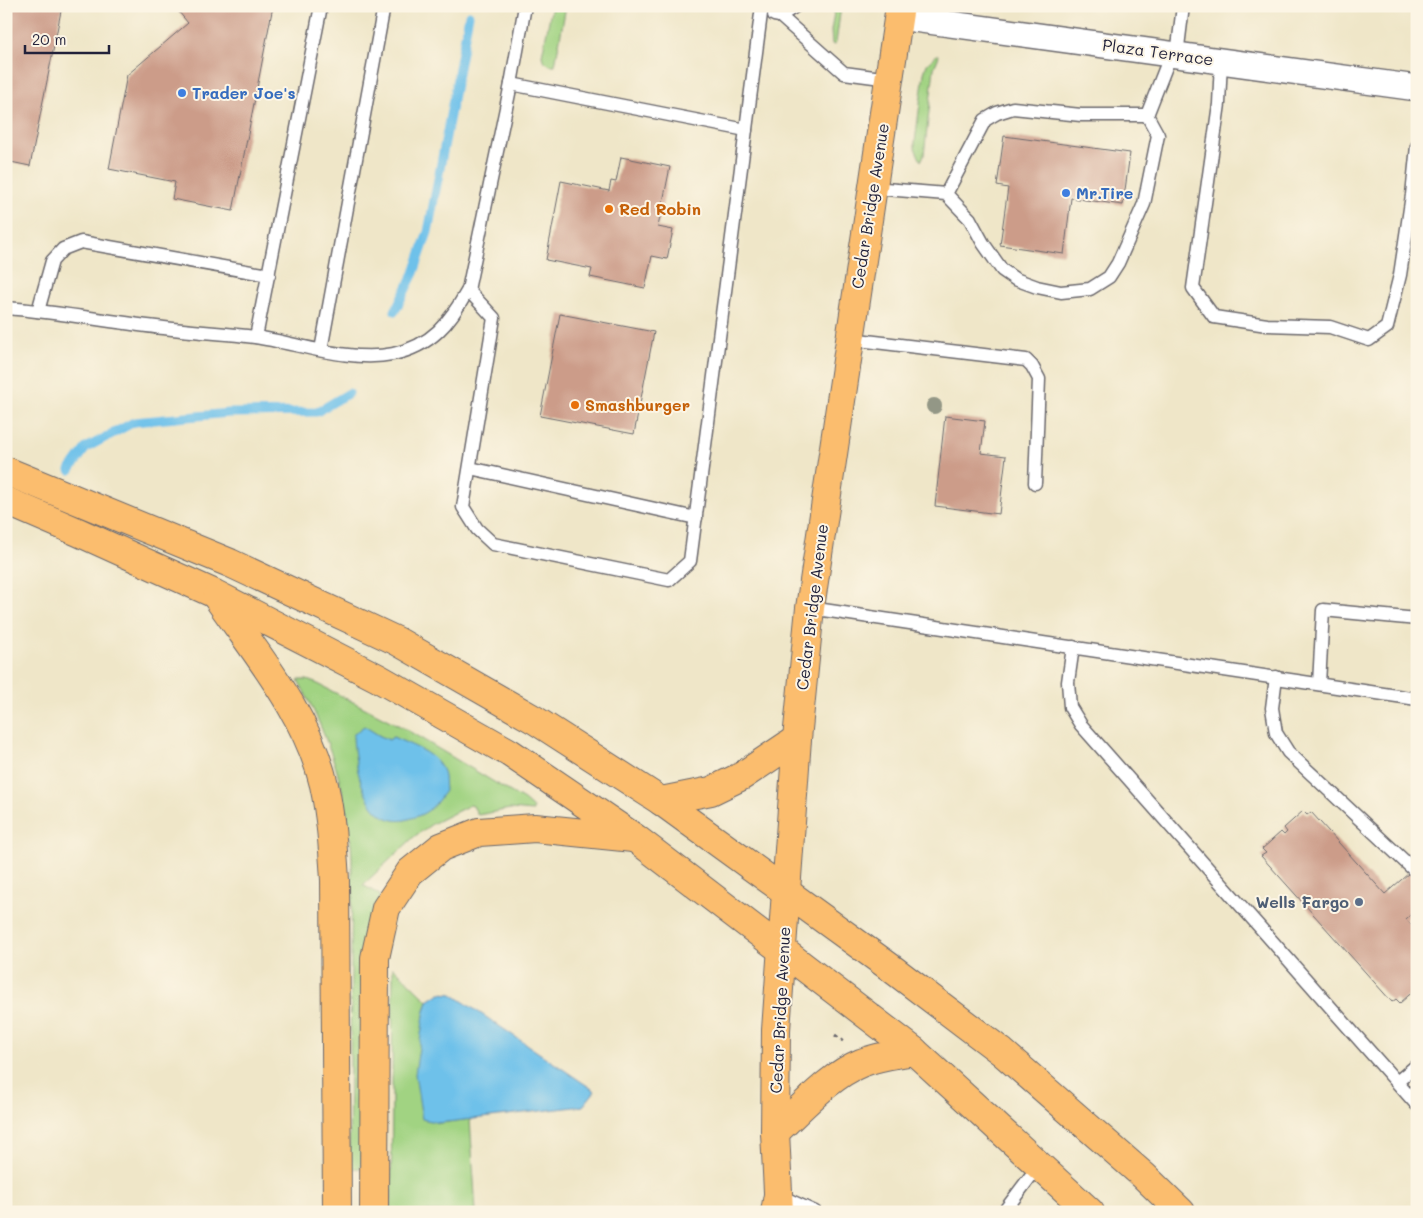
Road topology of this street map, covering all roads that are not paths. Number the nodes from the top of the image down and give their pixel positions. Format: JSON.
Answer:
{"nodes":[{"id":1,"x":321,"y":6,"type":"edge"},
{"id":2,"x":384,"y":6,"type":"edge"},
{"id":3,"x":525,"y":6,"type":"edge"},
{"id":4,"x":796,"y":6,"type":"edge"},
{"id":5,"x":1183,"y":6,"type":"edge"},
{"id":6,"x":761,"y":11,"type":"edge"},
{"id":7,"x":899,"y":12,"type":"edge"},
{"id":8,"x":780,"y":16,"type":"junction"},
{"id":9,"x":1174,"y":55,"type":"junction"},
{"id":10,"x":1221,"y":61,"type":"junction"},
{"id":11,"x":889,"y":79,"type":"junction"},
{"id":12,"x":511,"y":84,"type":"junction"},
{"id":13,"x":1417,"y":88,"type":"edge"},
{"id":14,"x":1147,"y":115,"type":"junction"},
{"id":15,"x":746,"y":130,"type":"junction"},
{"id":16,"x":1417,"y":146,"type":"edge"},
{"id":17,"x":873,"y":188,"type":"junction"},
{"id":18,"x":946,"y":194,"type":"junction"},
{"id":19,"x":269,"y":275,"type":"junction"},
{"id":20,"x":468,"y":290,"type":"junction"},
{"id":21,"x":6,"y":308,"type":"edge"},
{"id":22,"x":38,"y":311,"type":"junction"},
{"id":23,"x":256,"y":337,"type":"junction"},
{"id":24,"x":850,"y":339,"type":"junction"},
{"id":25,"x":321,"y":350,"type":"junction"},
{"id":26,"x":470,"y":468,"type":"junction"},
{"id":27,"x":6,"y":471,"type":"edge"},
{"id":28,"x":1035,"y":483,"type":"dead end"},
{"id":29,"x":6,"y":501,"type":"edge"},
{"id":30,"x":696,"y":518,"type":"junction"},
{"id":31,"x":215,"y":594,"type":"junction"},
{"id":32,"x":810,"y":608,"type":"junction"},
{"id":33,"x":1417,"y":618,"type":"edge"},
{"id":34,"x":1073,"y":647,"type":"junction"},
{"id":35,"x":1276,"y":678,"type":"junction"},
{"id":36,"x":1319,"y":684,"type":"junction"},
{"id":37,"x":1417,"y":699,"type":"edge"},
{"id":38,"x":797,"y":739,"type":"junction"},
{"id":39,"x":661,"y":801,"type":"junction"},
{"id":40,"x":635,"y":838,"type":"junction"},
{"id":41,"x":1413,"y":869,"type":"dead end"},
{"id":42,"x":786,"y":892,"type":"junction"},
{"id":43,"x":782,"y":950,"type":"junction"},
{"id":44,"x":914,"y":1051,"type":"junction"},
{"id":45,"x":1417,"y":1064,"type":"edge"},
{"id":46,"x":1397,"y":1082,"type":"junction"},
{"id":47,"x":1417,"y":1105,"type":"edge"},
{"id":48,"x":775,"y":1132,"type":"junction"},
{"id":49,"x":1039,"y":1165,"type":"junction"},
{"id":50,"x":777,"y":1206,"type":"edge"},
{"id":51,"x":1002,"y":1211,"type":"edge"},
{"id":52,"x":337,"y":1212,"type":"edge"},
{"id":53,"x":374,"y":1212,"type":"edge"},
{"id":54,"x":815,"y":1212,"type":"edge"},
{"id":55,"x":1090,"y":1212,"type":"edge"},
{"id":56,"x":1180,"y":1212,"type":"edge"}],
"edges":[{"from":1,"to":19,"type":"lane"},
{"from":2,"to":25,"type":"lane"},
{"from":3,"to":12,"type":"lane"},
{"from":4,"to":8,"type":"lane"},
{"from":5,"to":9,"type":"lane"},
{"from":6,"to":8,"type":"lane"},
{"from":6,"to":15,"type":"lane"},
{"from":7,"to":9,"type":"street","name":"Plaza Terrace"},
{"from":7,"to":11,"type":"main road","name":"Cedar Bridge Avenue"},
{"from":8,"to":11,"type":"lane"},
{"from":9,"to":10,"type":"street","name":"Plaza Terrace"},
{"from":9,"to":14,"type":"lane"},
{"from":10,"to":13,"type":"street","name":"Plaza Terrace"},
{"from":10,"to":16,"type":"lane"},
{"from":11,"to":17,"type":"main road","name":"Cedar Bridge Avenue"},
{"from":12,"to":15,"type":"lane"},
{"from":12,"to":20,"type":"lane"},
{"from":14,"to":18,"type":"lane"},
{"from":14,"to":18,"type":"lane"},
{"from":15,"to":30,"type":"lane"},
{"from":17,"to":18,"type":"lane"},
{"from":17,"to":24,"type":"main road","name":"Cedar Bridge Avenue"},
{"from":19,"to":22,"type":"lane"},
{"from":19,"to":23,"type":"lane"},
{"from":20,"to":25,"type":"lane"},
{"from":20,"to":26,"type":"lane"},
{"from":21,"to":22,"type":"lane"},
{"from":22,"to":23,"type":"lane"},
{"from":23,"to":25,"type":"lane"},
{"from":24,"to":28,"type":"lane"},
{"from":24,"to":32,"type":"main road","name":"Cedar Bridge Avenue"},
{"from":26,"to":30,"type":"lane"},
{"from":26,"to":30,"type":"lane"},
{"from":27,"to":39,"type":"main road"},
{"from":29,"to":31,"type":"main road"},
{"from":31,"to":40,"type":"main road"},
{"from":31,"to":52,"type":"main road"},
{"from":32,"to":34,"type":"lane"},
{"from":32,"to":38,"type":"main road","name":"Cedar Bridge Avenue"},
{"from":33,"to":36,"type":"lane"},
{"from":34,"to":35,"type":"lane"},
{"from":34,"to":46,"type":"lane"},
{"from":35,"to":36,"type":"lane"},
{"from":35,"to":41,"type":"lane"},
{"from":36,"to":37,"type":"lane"},
{"from":38,"to":39,"type":"main road"},
{"from":38,"to":42,"type":"main road","name":"Cedar Bridge Avenue"},
{"from":39,"to":42,"type":"main road"},
{"from":40,"to":43,"type":"main road"},
{"from":40,"to":53,"type":"main road"},
{"from":42,"to":43,"type":"main road","name":"Cedar Bridge Avenue"},
{"from":42,"to":56,"type":"main road"},
{"from":43,"to":44,"type":"main road"},
{"from":43,"to":48,"type":"main road","name":"Cedar Bridge Avenue"},
{"from":44,"to":48,"type":"main road"},
{"from":44,"to":49,"type":"main road"},
{"from":45,"to":46,"type":"lane"},
{"from":46,"to":47,"type":"lane"},
{"from":48,"to":50,"type":"main road","name":"Cedar Bridge Avenue"},
{"from":49,"to":51,"type":"lane"},
{"from":49,"to":55,"type":"main road"},
{"from":50,"to":54,"type":"lane"}]}
